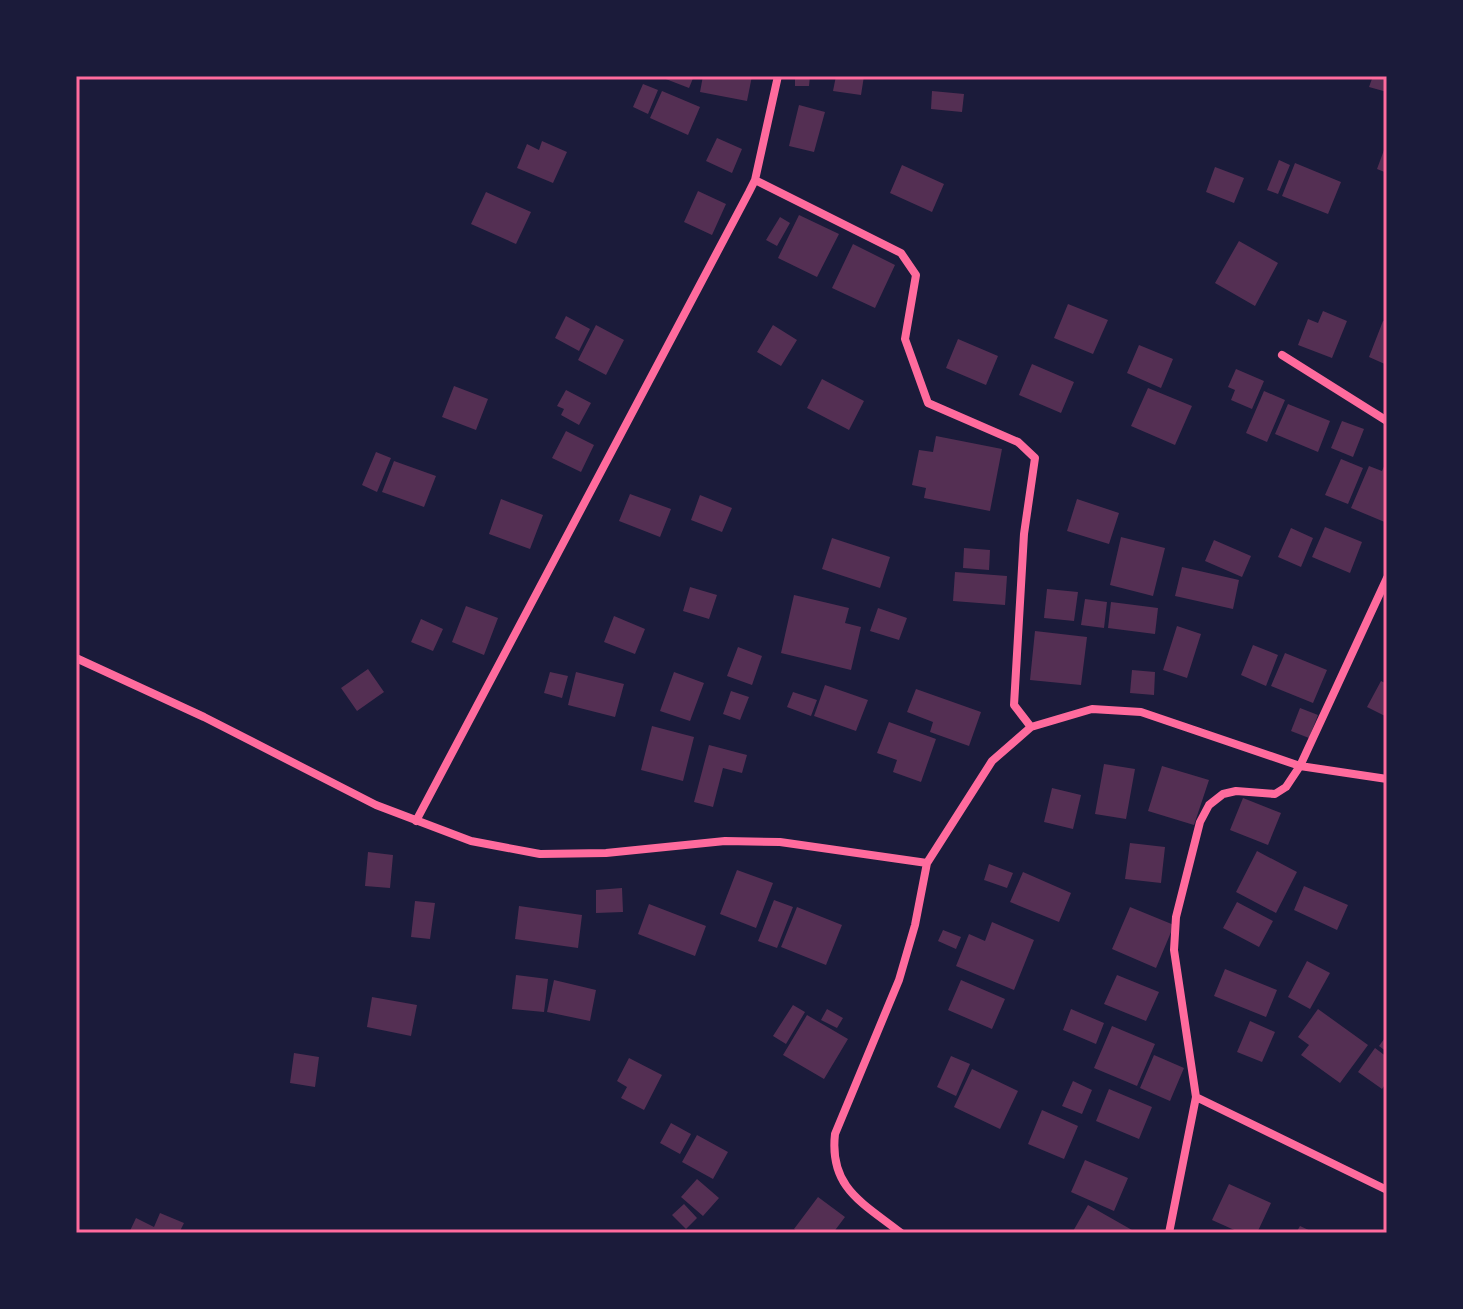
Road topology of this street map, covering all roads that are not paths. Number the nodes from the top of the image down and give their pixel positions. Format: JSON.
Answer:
{"nodes":[{"id":1,"x":778,"y":76,"type":"edge"},
{"id":2,"x":755,"y":180,"type":"junction"},
{"id":3,"x":1282,"y":355,"type":"dead end"},
{"id":4,"x":1387,"y":421,"type":"edge"},
{"id":5,"x":1387,"y":578,"type":"edge"},
{"id":6,"x":76,"y":658,"type":"edge"},
{"id":7,"x":1031,"y":727,"type":"junction"},
{"id":8,"x":1300,"y":766,"type":"junction"},
{"id":9,"x":1387,"y":779,"type":"edge"},
{"id":10,"x":416,"y":821,"type":"junction"},
{"id":11,"x":927,"y":863,"type":"junction"},
{"id":12,"x":1196,"y":1097,"type":"junction"},
{"id":13,"x":1387,"y":1190,"type":"edge"},
{"id":14,"x":901,"y":1233,"type":"edge"},
{"id":15,"x":1169,"y":1233,"type":"edge"}],
"edges":[{"from":1,"to":2,"type":"street"},
{"from":2,"to":7,"type":"street"},
{"from":2,"to":10,"type":"street"},
{"from":3,"to":4,"type":"street"},
{"from":5,"to":8,"type":"street"},
{"from":6,"to":10,"type":"street"},
{"from":7,"to":8,"type":"street"},
{"from":7,"to":11,"type":"street"},
{"from":8,"to":9,"type":"street"},
{"from":8,"to":12,"type":"street"},
{"from":10,"to":11,"type":"street"},
{"from":11,"to":14,"type":"street"},
{"from":12,"to":13,"type":"street"},
{"from":12,"to":15,"type":"street"}]}
